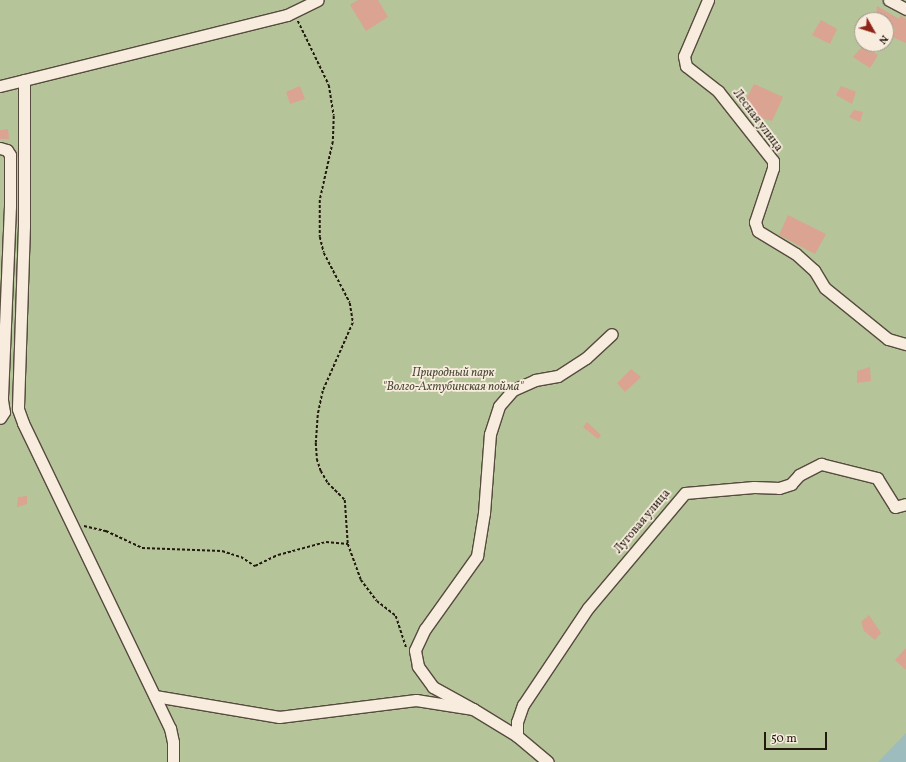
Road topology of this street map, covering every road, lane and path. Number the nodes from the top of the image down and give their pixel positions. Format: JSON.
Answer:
{"nodes":[{"id":1,"x":318,"y":0,"type":"edge"},
{"id":2,"x":708,"y":0,"type":"edge"},
{"id":3,"x":889,"y":0,"type":"edge"},
{"id":4,"x":906,"y":9,"type":"edge"},
{"id":5,"x":292,"y":14,"type":"junction"},
{"id":6,"x":24,"y":80,"type":"junction"},
{"id":7,"x":0,"y":86,"type":"edge"},
{"id":8,"x":0,"y":148,"type":"edge"},
{"id":9,"x":5,"y":208,"type":"edge"},
{"id":10,"x":4,"y":267,"type":"edge"},
{"id":11,"x":3,"y":328,"type":"edge"},
{"id":12,"x":612,"y":334,"type":"dead end"},
{"id":13,"x":906,"y":344,"type":"edge"},
{"id":14,"x":2,"y":387,"type":"edge"},
{"id":15,"x":18,"y":409,"type":"junction"},
{"id":16,"x":2,"y":415,"type":"edge"},
{"id":17,"x":906,"y":504,"type":"edge"},
{"id":18,"x":68,"y":516,"type":"junction"},
{"id":19,"x":348,"y":544,"type":"junction"},
{"id":20,"x":416,"y":659,"type":"junction"},
{"id":21,"x":155,"y":696,"type":"junction"},
{"id":22,"x":473,"y":710,"type":"junction"},
{"id":23,"x":517,"y":736,"type":"junction"},
{"id":24,"x":173,"y":762,"type":"edge"},
{"id":25,"x":548,"y":762,"type":"edge"}],
"edges":[{"from":1,"to":5,"type":"street"},
{"from":2,"to":13,"type":"street","name":"Лесная улица"},
{"from":3,"to":4,"type":"street"},
{"from":5,"to":6,"type":"street"},
{"from":5,"to":19,"type":"path"},
{"from":6,"to":7,"type":"street"},
{"from":6,"to":15,"type":"street"},
{"from":8,"to":9,"type":"street"},
{"from":9,"to":10,"type":"street"},
{"from":10,"to":11,"type":"street"},
{"from":11,"to":14,"type":"street"},
{"from":12,"to":20,"type":"street"},
{"from":14,"to":16,"type":"street"},
{"from":15,"to":16,"type":"street"},
{"from":15,"to":18,"type":"street"},
{"from":17,"to":23,"type":"street","name":"Луговая улица"},
{"from":18,"to":19,"type":"path"},
{"from":18,"to":21,"type":"street"},
{"from":19,"to":20,"type":"path"},
{"from":20,"to":22,"type":"street"},
{"from":21,"to":22,"type":"street"},
{"from":21,"to":24,"type":"street"},
{"from":22,"to":23,"type":"street"},
{"from":23,"to":25,"type":"street"}]}
